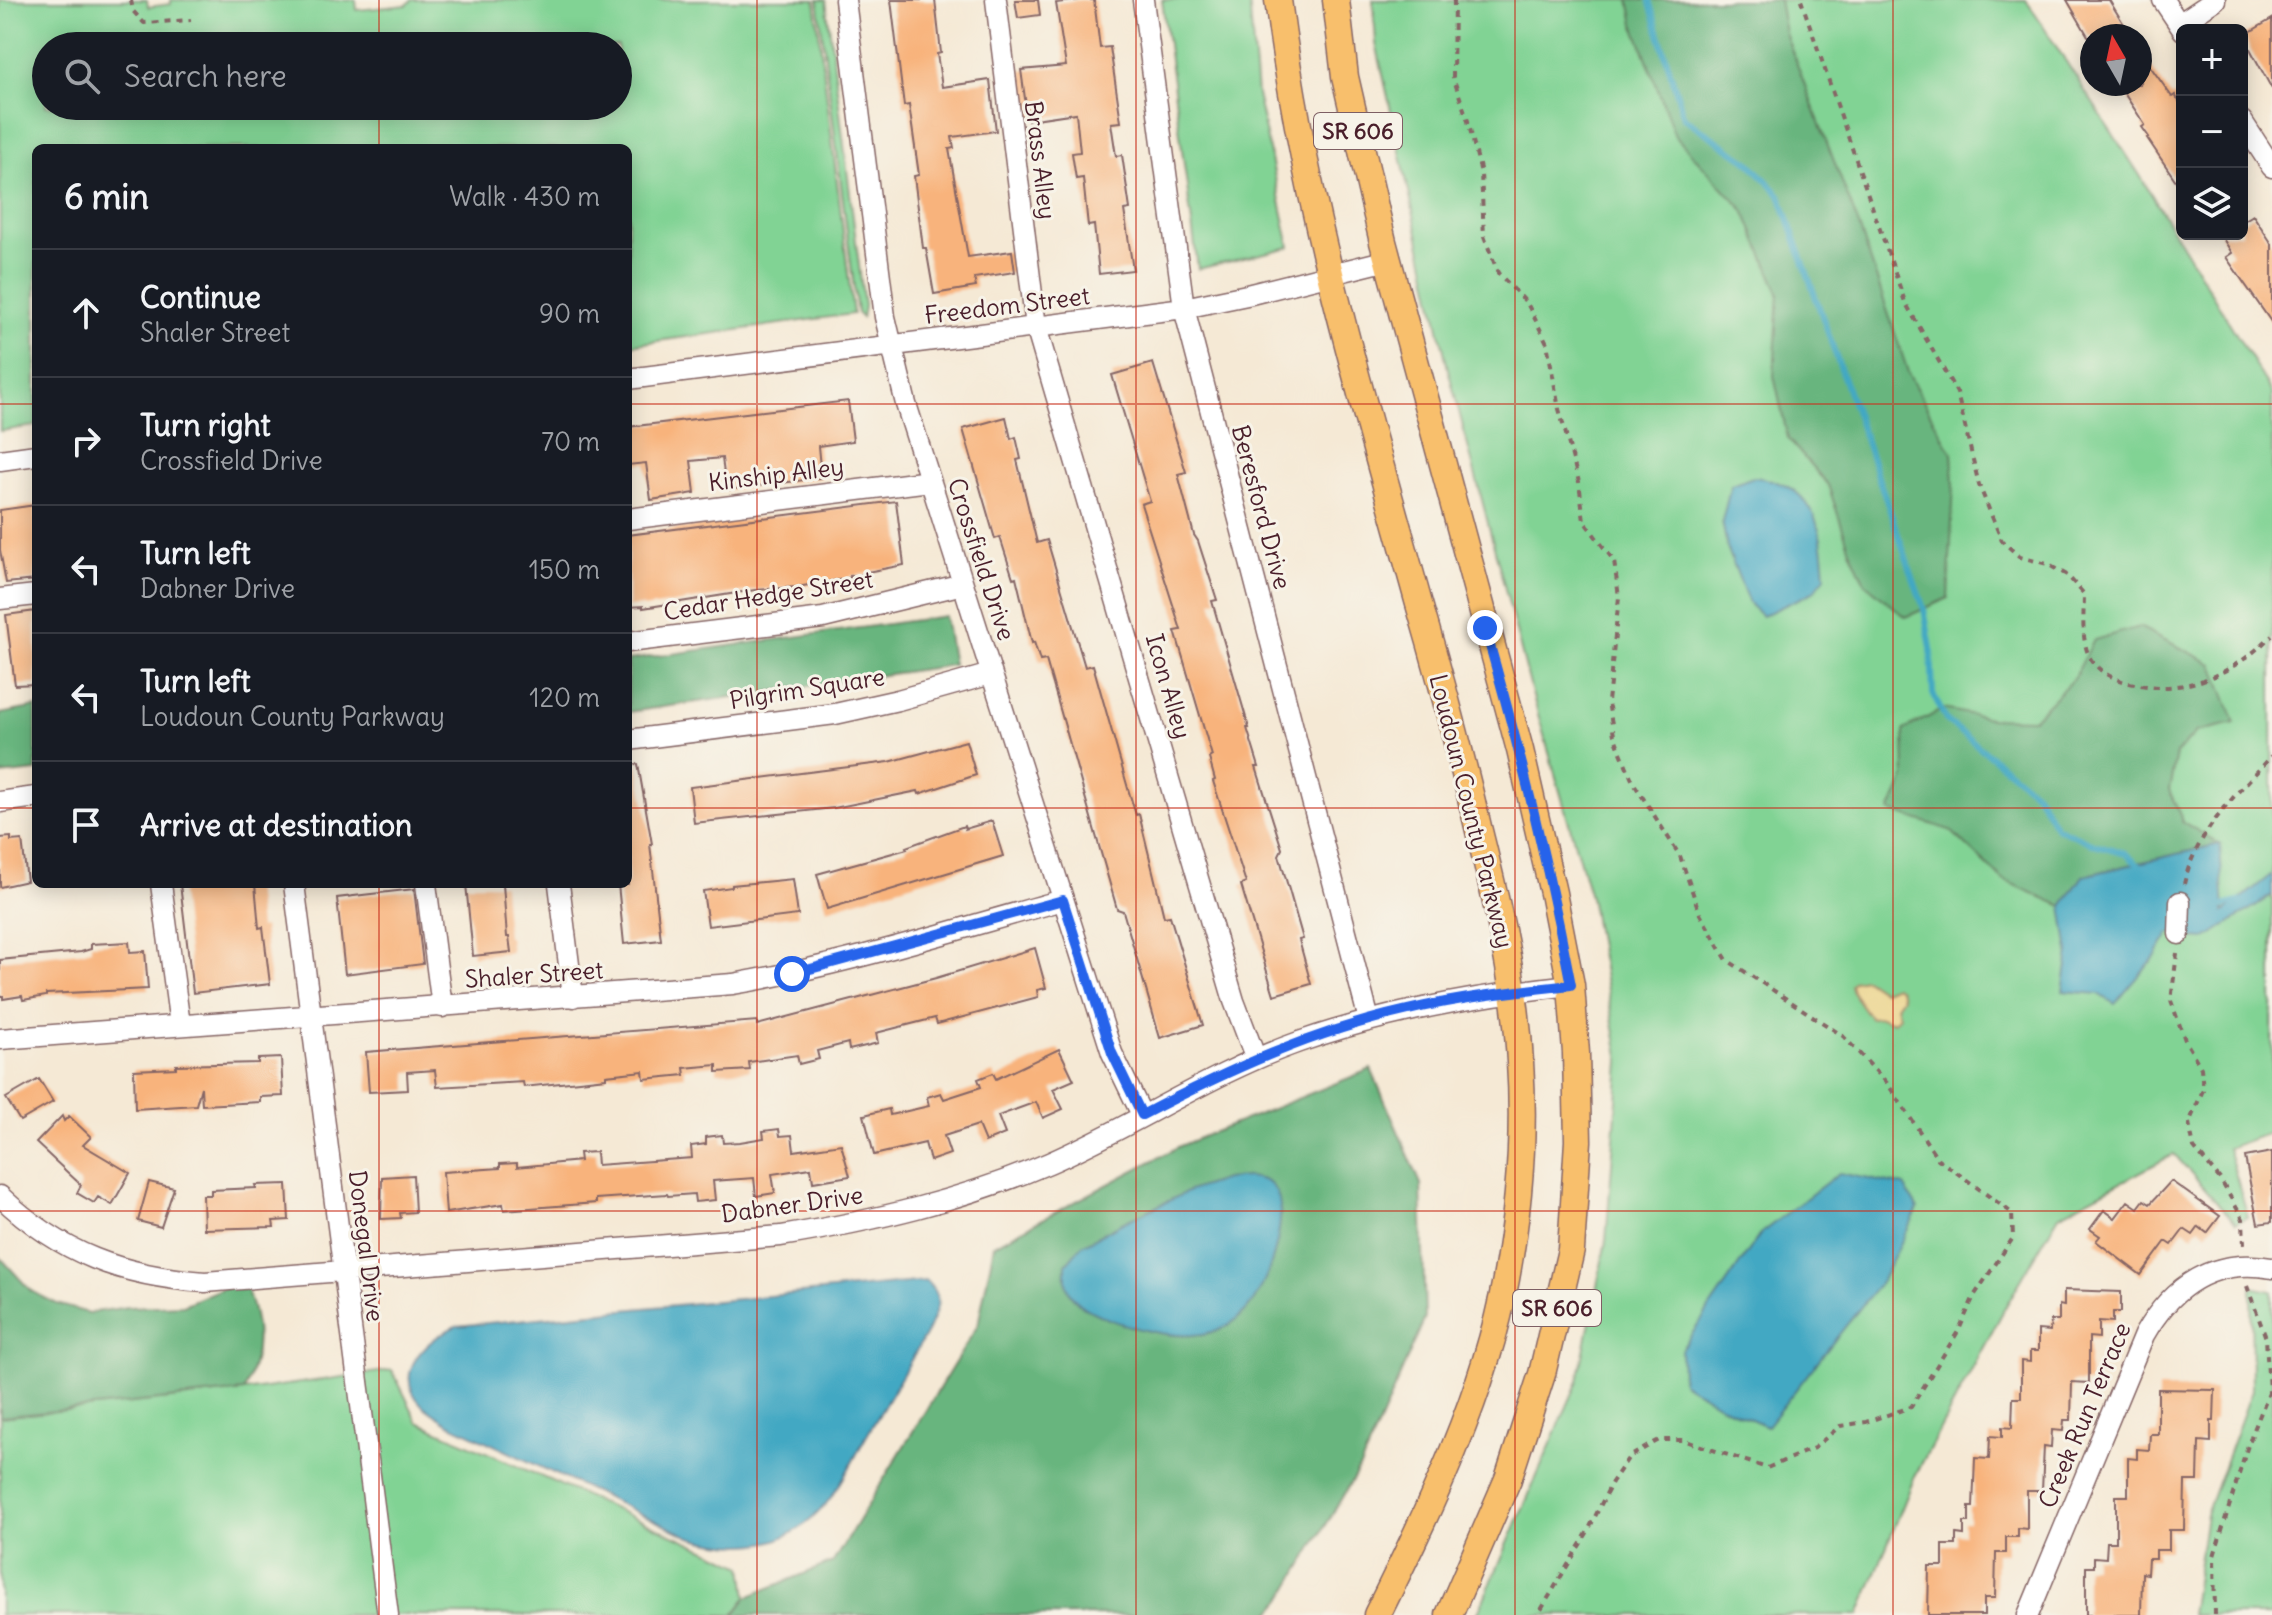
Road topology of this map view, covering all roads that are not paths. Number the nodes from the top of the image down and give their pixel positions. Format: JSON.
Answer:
{"nodes":[{"id":1,"x":845,"y":0,"type":"edge"},
{"id":2,"x":996,"y":0,"type":"edge"},
{"id":3,"x":1143,"y":0,"type":"edge"},
{"id":4,"x":1278,"y":0,"type":"edge"},
{"id":5,"x":1336,"y":0,"type":"edge"},
{"id":6,"x":2163,"y":0,"type":"edge"},
{"id":7,"x":2215,"y":0,"type":"edge"},
{"id":8,"x":2179,"y":24,"type":"edge"},
{"id":9,"x":2185,"y":24,"type":"edge"},
{"id":10,"x":2248,"y":129,"type":"edge"},
{"id":11,"x":2271,"y":162,"type":"edge"},
{"id":12,"x":1388,"y":260,"type":"junction"},
{"id":13,"x":1329,"y":275,"type":"junction"},
{"id":14,"x":1184,"y":308,"type":"junction"},
{"id":15,"x":1036,"y":327,"type":"junction"},
{"id":16,"x":891,"y":346,"type":"junction"},
{"id":17,"x":632,"y":378,"type":"edge"},
{"id":18,"x":32,"y":456,"type":"edge"},
{"id":19,"x":0,"y":460,"type":"edge"},
{"id":20,"x":930,"y":481,"type":"junction"},
{"id":21,"x":632,"y":518,"type":"edge"},
{"id":22,"x":963,"y":584,"type":"junction"},
{"id":23,"x":32,"y":595,"type":"edge"},
{"id":24,"x":0,"y":599,"type":"edge"},
{"id":25,"x":632,"y":642,"type":"edge"},
{"id":26,"x":991,"y":674,"type":"junction"},
{"id":27,"x":632,"y":739,"type":"edge"},
{"id":28,"x":32,"y":798,"type":"edge"},
{"id":29,"x":0,"y":802,"type":"edge"},
{"id":30,"x":162,"y":888,"type":"edge"},
{"id":31,"x":295,"y":888,"type":"edge"},
{"id":32,"x":427,"y":888,"type":"edge"},
{"id":33,"x":559,"y":888,"type":"edge"},
{"id":34,"x":1063,"y":900,"type":"junction"},
{"id":35,"x":2180,"y":902,"type":"road end"},
{"id":36,"x":2179,"y":934,"type":"dead end"},
{"id":37,"x":1571,"y":985,"type":"junction"},
{"id":38,"x":1512,"y":992,"type":"junction"},
{"id":39,"x":573,"y":997,"type":"junction"},
{"id":40,"x":442,"y":1007,"type":"junction"},
{"id":41,"x":311,"y":1016,"type":"junction"},
{"id":42,"x":1369,"y":1020,"type":"junction"},
{"id":43,"x":180,"y":1025,"type":"junction"},
{"id":44,"x":0,"y":1039,"type":"edge"},
{"id":45,"x":1256,"y":1059,"type":"junction"},
{"id":46,"x":1142,"y":1115,"type":"junction"},
{"id":47,"x":0,"y":1196,"type":"edge"},
{"id":48,"x":2272,"y":1268,"type":"edge"},
{"id":49,"x":344,"y":1271,"type":"junction"},
{"id":50,"x":388,"y":1615,"type":"edge"},
{"id":51,"x":1377,"y":1615,"type":"edge"},
{"id":52,"x":1449,"y":1615,"type":"edge"},
{"id":53,"x":2028,"y":1615,"type":"edge"}],
"edges":[{"from":1,"to":16,"type":"street","name":"Crossfield Drive"},
{"from":2,"to":15,"type":"street","name":"Brass Alley"},
{"from":3,"to":14,"type":"street","name":"Beresford Drive"},
{"from":4,"to":13,"type":"main road","name":"Loudoun County Parkway","number":"SR 606"},
{"from":5,"to":12,"type":"main road","number":"SR 606"},
{"from":6,"to":8,"type":"street"},
{"from":7,"to":9,"type":"street"},
{"from":10,"to":11,"type":"street"},
{"from":12,"to":13,"type":"street","name":"Freedom Street"},
{"from":12,"to":37,"type":"main road","number":"SR 606"},
{"from":13,"to":14,"type":"street","name":"Freedom Street"},
{"from":13,"to":38,"type":"main road","name":"Loudoun County Parkway","number":"SR 606"},
{"from":14,"to":15,"type":"street","name":"Freedom Street"},
{"from":14,"to":42,"type":"street","name":"Beresford Drive"},
{"from":15,"to":16,"type":"street","name":"Freedom Street"},
{"from":15,"to":45,"type":"street","name":"Icon Alley"},
{"from":16,"to":17,"type":"street","name":"Freedom Street"},
{"from":16,"to":20,"type":"street","name":"Crossfield Drive"},
{"from":18,"to":19,"type":"street"},
{"from":20,"to":21,"type":"street","name":"Kinship Alley"},
{"from":20,"to":22,"type":"street","name":"Crossfield Drive"},
{"from":22,"to":25,"type":"street","name":"Cedar Hedge Street"},
{"from":22,"to":26,"type":"street","name":"Crossfield Drive"},
{"from":23,"to":24,"type":"street"},
{"from":26,"to":27,"type":"street","name":"Pilgrim Square"},
{"from":26,"to":34,"type":"street","name":"Crossfield Drive"},
{"from":28,"to":29,"type":"street"},
{"from":30,"to":43,"type":"street"},
{"from":31,"to":41,"type":"street","name":"Donegal Drive"},
{"from":32,"to":40,"type":"street"},
{"from":33,"to":39,"type":"street"},
{"from":34,"to":39,"type":"street","name":"Shaler Street"},
{"from":34,"to":46,"type":"street","name":"Crossfield Drive"},
{"from":35,"to":36,"type":"street"},
{"from":37,"to":38,"type":"street","name":"Dabner Drive"},
{"from":37,"to":52,"type":"main road","number":"SR 606"},
{"from":38,"to":42,"type":"street","name":"Dabner Drive"},
{"from":38,"to":51,"type":"main road","name":"Loudoun County Parkway","number":"SR 606"},
{"from":39,"to":40,"type":"street","name":"Shaler Street"},
{"from":40,"to":41,"type":"street","name":"Shaler Street"},
{"from":41,"to":43,"type":"street","name":"Shaler Street"},
{"from":41,"to":49,"type":"street","name":"Donegal Drive"},
{"from":42,"to":45,"type":"street","name":"Dabner Drive"},
{"from":43,"to":44,"type":"street","name":"Shaler Street"},
{"from":45,"to":46,"type":"street","name":"Dabner Drive"},
{"from":46,"to":49,"type":"street","name":"Dabner Drive"},
{"from":47,"to":49,"type":"street","name":"Dabner Drive"},
{"from":48,"to":53,"type":"street","name":"Creek Run Terrace"},
{"from":49,"to":50,"type":"street","name":"Donegal Drive"}]}
